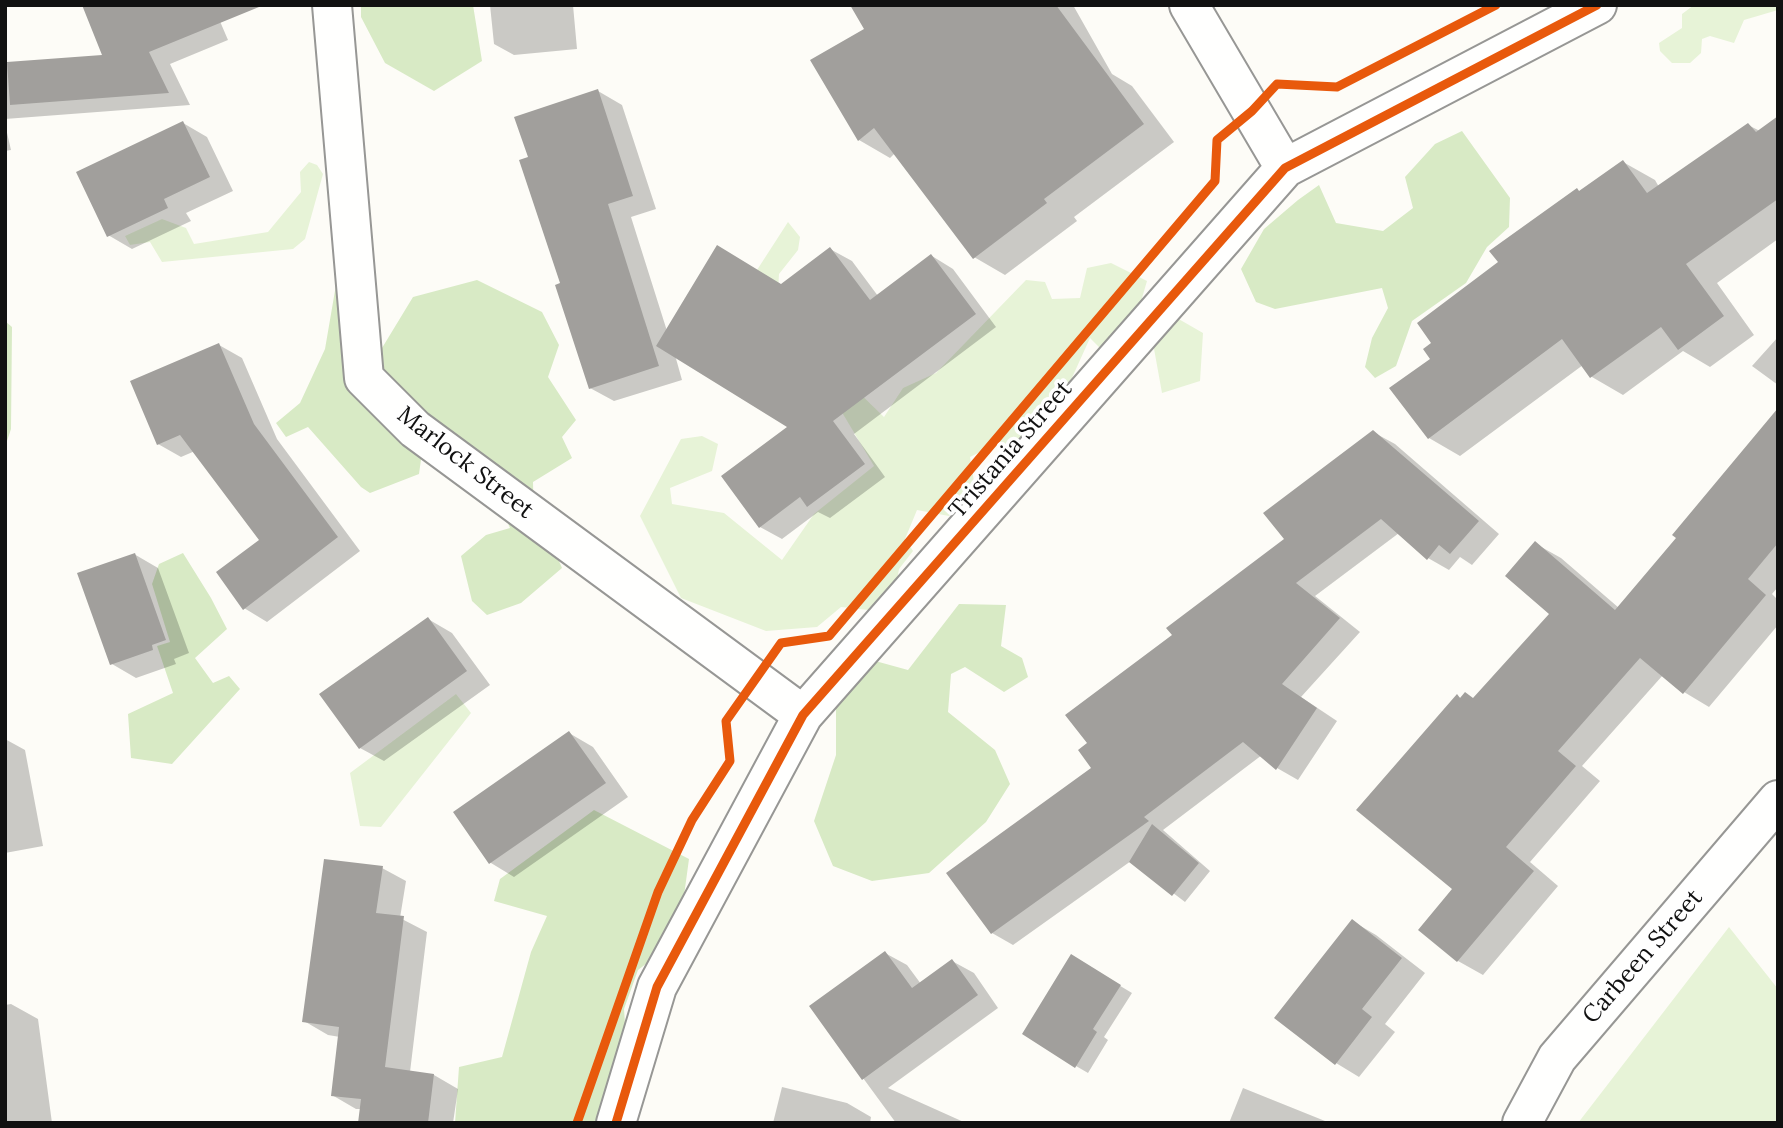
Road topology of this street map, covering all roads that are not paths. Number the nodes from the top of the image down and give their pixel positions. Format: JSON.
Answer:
{"nodes":[{"id":1,"x":332,"y":5,"type":"edge"},
{"id":2,"x":1189,"y":5,"type":"edge"},
{"id":3,"x":1597,"y":5,"type":"edge"},
{"id":4,"x":1285,"y":168,"type":"junction"},
{"id":5,"x":803,"y":715,"type":"junction"},
{"id":6,"x":1778,"y":800,"type":"edge"},
{"id":7,"x":616,"y":1123,"type":"edge"},
{"id":8,"x":1522,"y":1123,"type":"edge"}],
"edges":[{"from":1,"to":5,"type":"street","name":"Marlock Street"},
{"from":2,"to":4,"type":"street"},
{"from":3,"to":4,"type":"street","name":"Tristania Street"},
{"from":4,"to":5,"type":"street","name":"Tristania Street"},
{"from":5,"to":7,"type":"street","name":"Tristania Street"},
{"from":6,"to":8,"type":"street","name":"Carbeen Street"}]}
